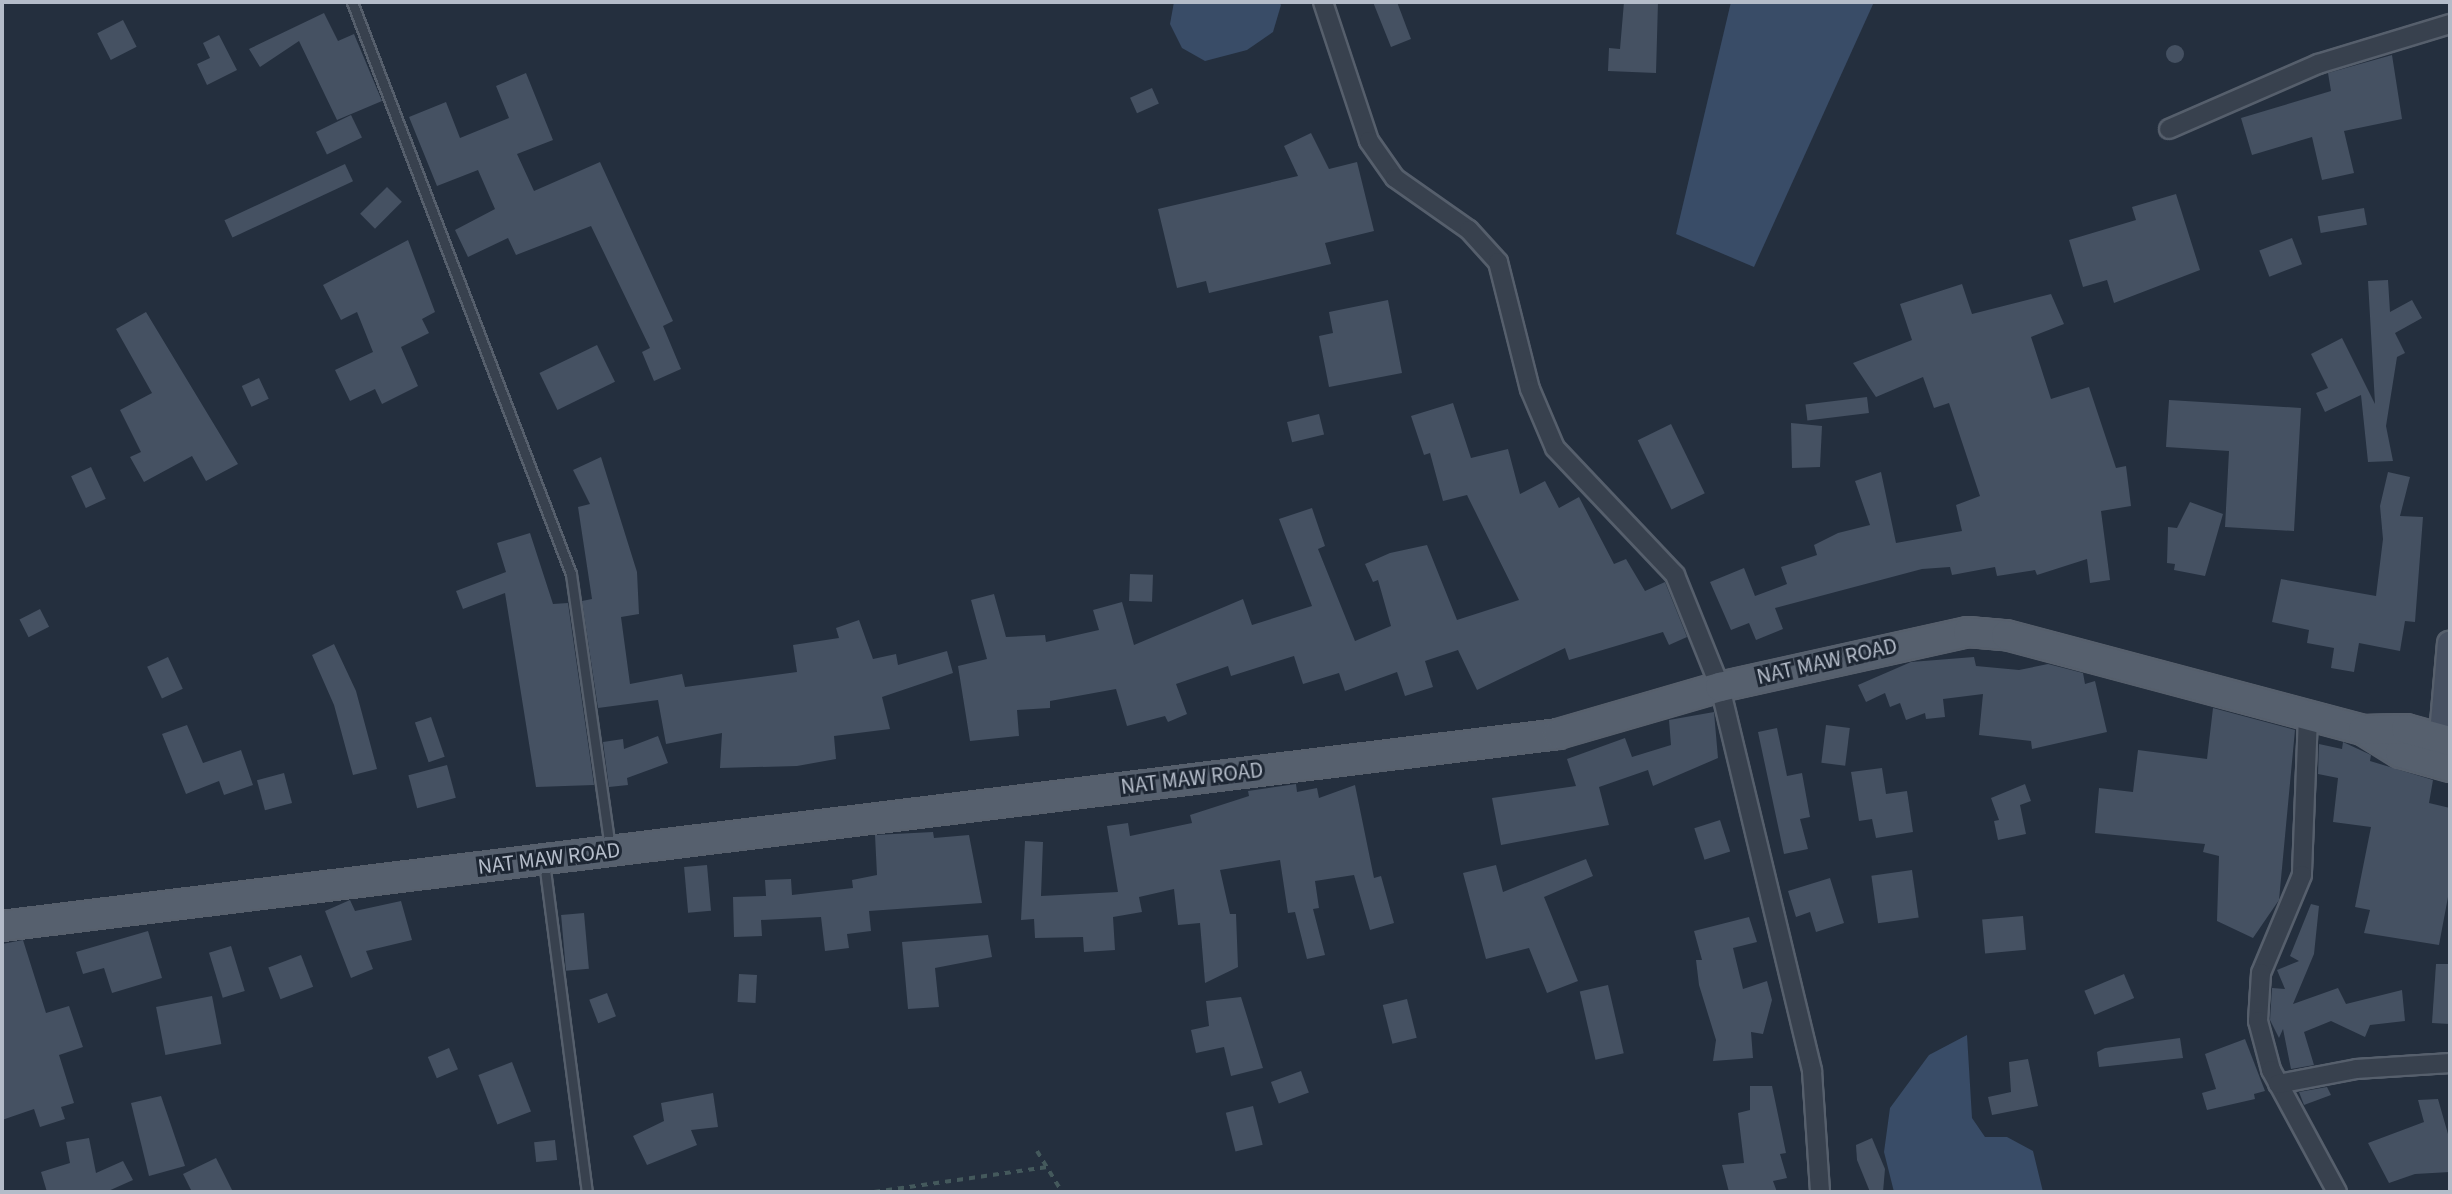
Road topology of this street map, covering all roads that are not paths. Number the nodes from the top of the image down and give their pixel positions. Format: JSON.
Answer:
{"nodes":[{"id":1,"x":352,"y":2,"type":"edge"},
{"id":2,"x":1323,"y":2,"type":"edge"},
{"id":3,"x":2450,"y":24,"type":"edge"},
{"id":4,"x":2169,"y":129,"type":"dead end"},
{"id":5,"x":2450,"y":643,"type":"edge"},
{"id":6,"x":1720,"y":687,"type":"junction"},
{"id":7,"x":2308,"y":716,"type":"junction"},
{"id":8,"x":2445,"y":753,"type":"edge"},
{"id":9,"x":611,"y":851,"type":"junction"},
{"id":10,"x":543,"y":860,"type":"junction"},
{"id":11,"x":2,"y":926,"type":"edge"},
{"id":12,"x":2450,"y":1063,"type":"edge"},
{"id":13,"x":2278,"y":1084,"type":"junction"},
{"id":14,"x":587,"y":1192,"type":"edge"},
{"id":15,"x":1820,"y":1192,"type":"edge"},
{"id":16,"x":2337,"y":1192,"type":"edge"}],
"edges":[{"from":1,"to":9,"type":"lane"},
{"from":2,"to":6,"type":"street"},
{"from":3,"to":4,"type":"street"},
{"from":5,"to":8,"type":"main road"},
{"from":6,"to":7,"type":"main road","name":"NAT MAW ROAD"},
{"from":6,"to":9,"type":"main road","name":"NAT MAW ROAD"},
{"from":6,"to":15,"type":"street"},
{"from":7,"to":8,"type":"main road","name":"NAT MAW ROAD"},
{"from":7,"to":13,"type":"street"},
{"from":9,"to":10,"type":"main road","name":"NAT MAW ROAD"},
{"from":10,"to":11,"type":"main road","name":"NAT MAW ROAD"},
{"from":10,"to":14,"type":"lane"},
{"from":12,"to":13,"type":"street"},
{"from":13,"to":16,"type":"street"}]}
